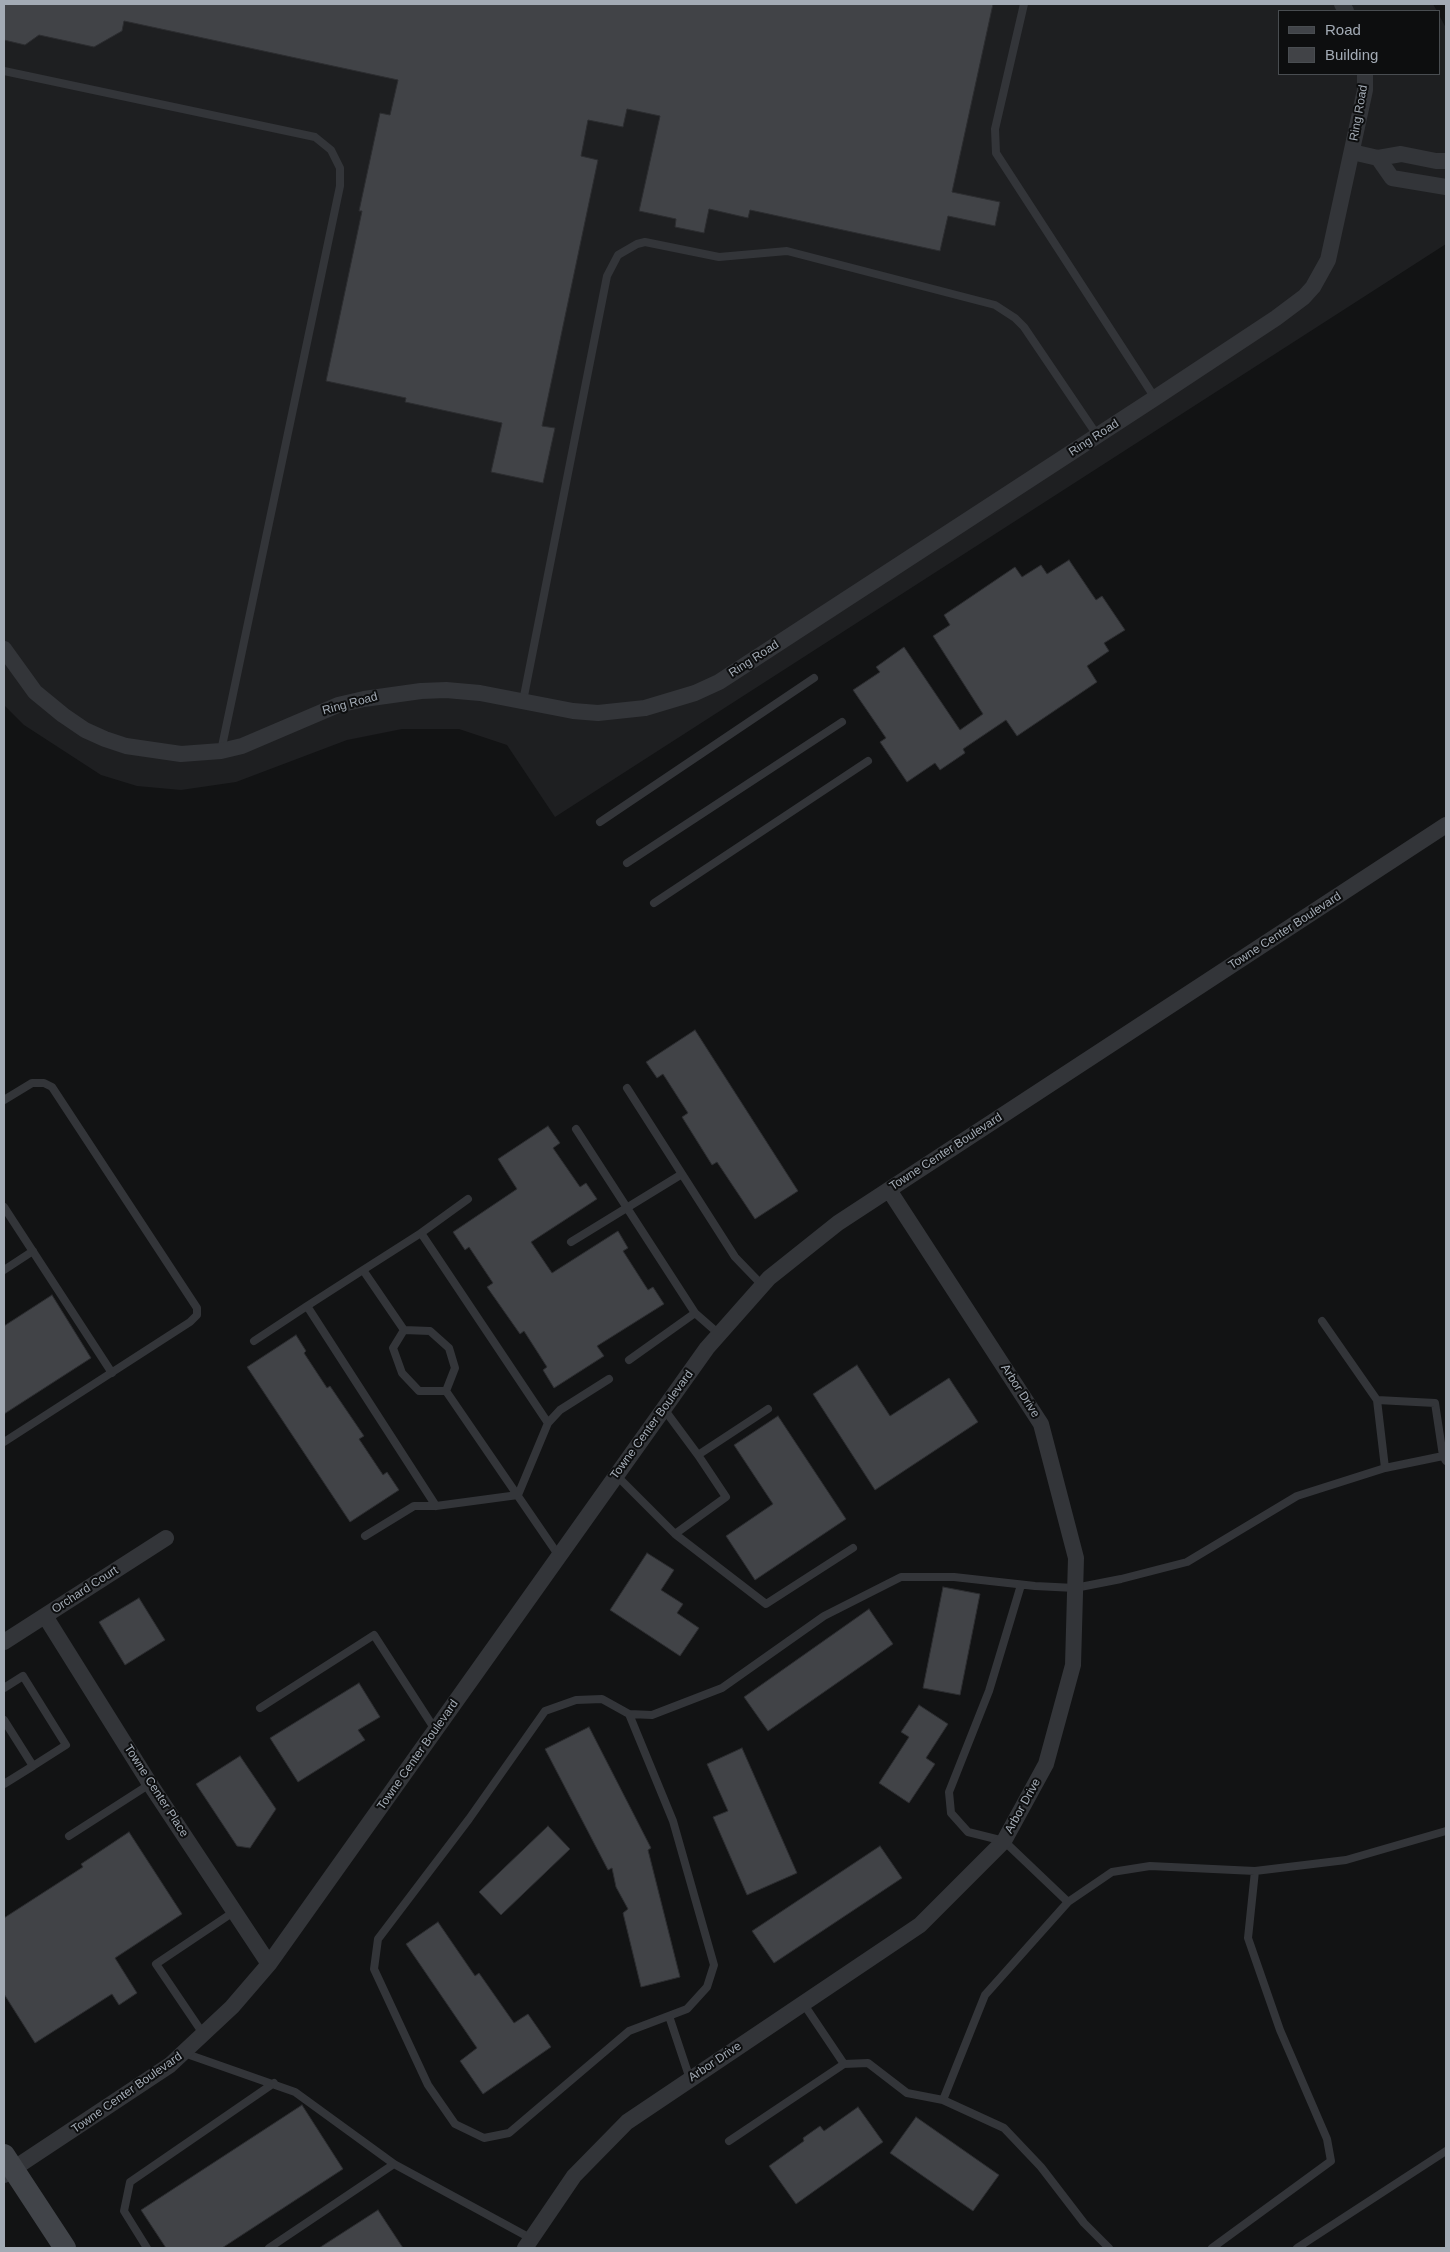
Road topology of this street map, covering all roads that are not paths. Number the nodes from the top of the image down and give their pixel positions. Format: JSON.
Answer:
{"nodes":[{"id":1,"x":1024,"y":4,"type":"edge"},
{"id":2,"x":4,"y":71,"type":"edge"},
{"id":3,"x":1365,"y":75,"type":"edge"},
{"id":4,"x":1352,"y":152,"type":"junction"},
{"id":5,"x":1378,"y":158,"type":"junction"},
{"id":6,"x":1446,"y":161,"type":"edge"},
{"id":7,"x":1446,"y":187,"type":"edge"},
{"id":8,"x":1154,"y":398,"type":"junction"},
{"id":9,"x":1097,"y":435,"type":"junction"},
{"id":10,"x":4,"y":650,"type":"edge"},
{"id":11,"x":814,"y":678,"type":"dead end"},
{"id":12,"x":523,"y":701,"type":"junction"},
{"id":13,"x":842,"y":722,"type":"dead end"},
{"id":14,"x":221,"y":751,"type":"junction"},
{"id":15,"x":868,"y":761,"type":"dead end"},
{"id":16,"x":600,"y":822,"type":"dead end"},
{"id":17,"x":1446,"y":825,"type":"edge"},
{"id":18,"x":627,"y":863,"type":"dead end"},
{"id":19,"x":654,"y":904,"type":"dead end"},
{"id":20,"x":627,"y":1088,"type":"dead end"},
{"id":21,"x":4,"y":1100,"type":"edge"},
{"id":22,"x":576,"y":1129,"type":"dead end"},
{"id":23,"x":682,"y":1174,"type":"junction"},
{"id":24,"x":889,"y":1190,"type":"junction"},
{"id":25,"x":468,"y":1199,"type":"dead end"},
{"id":26,"x":4,"y":1208,"type":"edge"},
{"id":27,"x":627,"y":1208,"type":"junction"},
{"id":28,"x":421,"y":1233,"type":"junction"},
{"id":29,"x":571,"y":1242,"type":"dead end"},
{"id":30,"x":33,"y":1251,"type":"junction"},
{"id":31,"x":4,"y":1270,"type":"edge"},
{"id":32,"x":363,"y":1270,"type":"junction"},
{"id":33,"x":762,"y":1285,"type":"junction"},
{"id":34,"x":307,"y":1306,"type":"junction"},
{"id":35,"x":695,"y":1312,"type":"junction"},
{"id":36,"x":1322,"y":1321,"type":"dead end"},
{"id":37,"x":404,"y":1330,"type":"junction"},
{"id":38,"x":719,"y":1334,"type":"junction"},
{"id":39,"x":254,"y":1341,"type":"dead end"},
{"id":40,"x":630,"y":1360,"type":"dead end"},
{"id":41,"x":112,"y":1373,"type":"junction"},
{"id":42,"x":609,"y":1380,"type":"dead end"},
{"id":43,"x":446,"y":1391,"type":"junction"},
{"id":44,"x":1377,"y":1400,"type":"junction"},
{"id":45,"x":664,"y":1409,"type":"junction"},
{"id":46,"x":768,"y":1409,"type":"dead end"},
{"id":47,"x":548,"y":1423,"type":"junction"},
{"id":48,"x":4,"y":1442,"type":"edge"},
{"id":49,"x":698,"y":1456,"type":"junction"},
{"id":50,"x":1444,"y":1458,"type":"edge"},
{"id":51,"x":1385,"y":1468,"type":"junction"},
{"id":52,"x":616,"y":1476,"type":"junction"},
{"id":53,"x":518,"y":1495,"type":"junction"},
{"id":54,"x":436,"y":1506,"type":"junction"},
{"id":55,"x":674,"y":1534,"type":"junction"},
{"id":56,"x":365,"y":1536,"type":"dead end"},
{"id":57,"x":166,"y":1538,"type":"dead end"},
{"id":58,"x":854,"y":1548,"type":"dead end"},
{"id":59,"x":559,"y":1556,"type":"junction"},
{"id":60,"x":1021,"y":1585,"type":"junction"},
{"id":61,"x":1075,"y":1588,"type":"junction"},
{"id":62,"x":45,"y":1616,"type":"junction"},
{"id":63,"x":4,"y":1642,"type":"edge"},
{"id":64,"x":4,"y":1688,"type":"edge"},
{"id":65,"x":260,"y":1708,"type":"dead end"},
{"id":66,"x":629,"y":1714,"type":"junction"},
{"id":67,"x":4,"y":1720,"type":"edge"},
{"id":68,"x":436,"y":1731,"type":"junction"},
{"id":69,"x":33,"y":1766,"type":"junction"},
{"id":70,"x":4,"y":1784,"type":"edge"},
{"id":71,"x":150,"y":1784,"type":"junction"},
{"id":72,"x":1446,"y":1832,"type":"edge"},
{"id":73,"x":69,"y":1836,"type":"dead end"},
{"id":74,"x":1004,"y":1841,"type":"junction"},
{"id":75,"x":1255,"y":1870,"type":"junction"},
{"id":76,"x":1068,"y":1902,"type":"junction"},
{"id":77,"x":235,"y":1911,"type":"junction"},
{"id":78,"x":269,"y":1964,"type":"junction"},
{"id":79,"x":803,"y":2003,"type":"junction"},
{"id":80,"x":669,"y":2016,"type":"junction"},
{"id":81,"x":204,"y":2035,"type":"junction"},
{"id":82,"x":184,"y":2053,"type":"junction"},
{"id":83,"x":844,"y":2064,"type":"junction"},
{"id":84,"x":690,"y":2079,"type":"junction"},
{"id":85,"x":274,"y":2083,"type":"junction"},
{"id":86,"x":943,"y":2100,"type":"junction"},
{"id":87,"x":729,"y":2141,"type":"dead end"},
{"id":88,"x":1446,"y":2151,"type":"edge"},
{"id":89,"x":394,"y":2164,"type":"junction"},
{"id":90,"x":7,"y":2166,"type":"edge"},
{"id":91,"x":528,"y":2244,"type":"edge"},
{"id":92,"x":65,"y":2248,"type":"edge"},
{"id":93,"x":147,"y":2248,"type":"edge"},
{"id":94,"x":269,"y":2248,"type":"edge"},
{"id":95,"x":1109,"y":2248,"type":"edge"},
{"id":96,"x":1212,"y":2248,"type":"edge"},
{"id":97,"x":1298,"y":2248,"type":"edge"}],
"edges":[{"from":1,"to":8,"type":"lane"},
{"from":2,"to":14,"type":"lane"},
{"from":3,"to":4,"type":"street","name":"Ring Road"},
{"from":4,"to":5,"type":"street","name":"Ring Road"},
{"from":4,"to":8,"type":"street","name":"Ring Road"},
{"from":5,"to":6,"type":"street","name":"Ring Road"},
{"from":5,"to":7,"type":"street"},
{"from":8,"to":9,"type":"street","name":"Ring Road"},
{"from":9,"to":12,"type":"street","name":"Ring Road"},
{"from":9,"to":12,"type":"lane"},
{"from":10,"to":14,"type":"street","name":"Ring Road"},
{"from":11,"to":16,"type":"lane"},
{"from":12,"to":14,"type":"street","name":"Ring Road"},
{"from":13,"to":18,"type":"lane"},
{"from":15,"to":19,"type":"lane"},
{"from":17,"to":24,"type":"street","name":"Towne Center Boulevard"},
{"from":20,"to":23,"type":"lane"},
{"from":21,"to":41,"type":"lane"},
{"from":22,"to":27,"type":"lane"},
{"from":23,"to":27,"type":"lane"},
{"from":23,"to":33,"type":"lane"},
{"from":24,"to":33,"type":"street","name":"Towne Center Boulevard"},
{"from":24,"to":61,"type":"street","name":"Arbor Drive"},
{"from":25,"to":28,"type":"lane"},
{"from":26,"to":30,"type":"lane"},
{"from":27,"to":29,"type":"lane"},
{"from":27,"to":35,"type":"lane"},
{"from":28,"to":32,"type":"lane"},
{"from":28,"to":47,"type":"lane"},
{"from":30,"to":31,"type":"lane"},
{"from":30,"to":41,"type":"lane"},
{"from":32,"to":34,"type":"lane"},
{"from":32,"to":37,"type":"lane"},
{"from":33,"to":38,"type":"street","name":"Towne Center Boulevard"},
{"from":34,"to":39,"type":"lane"},
{"from":34,"to":54,"type":"lane"},
{"from":35,"to":38,"type":"lane"},
{"from":35,"to":40,"type":"lane"},
{"from":36,"to":44,"type":"lane"},
{"from":37,"to":43,"type":"lane"},
{"from":37,"to":43,"type":"lane"},
{"from":38,"to":45,"type":"street","name":"Towne Center Boulevard"},
{"from":41,"to":48,"type":"lane"},
{"from":42,"to":47,"type":"lane"},
{"from":43,"to":53,"type":"lane"},
{"from":44,"to":50,"type":"lane"},
{"from":44,"to":51,"type":"lane"},
{"from":45,"to":49,"type":"lane"},
{"from":45,"to":52,"type":"street","name":"Towne Center Boulevard"},
{"from":46,"to":49,"type":"lane"},
{"from":47,"to":53,"type":"lane"},
{"from":49,"to":55,"type":"lane"},
{"from":50,"to":51,"type":"lane"},
{"from":51,"to":61,"type":"lane"},
{"from":52,"to":55,"type":"lane"},
{"from":52,"to":59,"type":"street","name":"Towne Center Boulevard"},
{"from":53,"to":54,"type":"lane"},
{"from":53,"to":59,"type":"lane"},
{"from":54,"to":56,"type":"lane"},
{"from":55,"to":58,"type":"lane"},
{"from":57,"to":62,"type":"street","name":"Orchard Court"},
{"from":59,"to":68,"type":"street","name":"Towne Center Boulevard"},
{"from":60,"to":61,"type":"lane"},
{"from":60,"to":66,"type":"lane"},
{"from":60,"to":74,"type":"lane"},
{"from":61,"to":74,"type":"street","name":"Arbor Drive"},
{"from":62,"to":63,"type":"street","name":"Orchard Court"},
{"from":62,"to":71,"type":"street","name":"Towne Center Place"},
{"from":64,"to":69,"type":"lane"},
{"from":65,"to":68,"type":"lane"},
{"from":66,"to":80,"type":"lane"},
{"from":66,"to":80,"type":"lane"},
{"from":67,"to":69,"type":"lane"},
{"from":68,"to":78,"type":"street","name":"Towne Center Boulevard"},
{"from":69,"to":70,"type":"lane"},
{"from":71,"to":73,"type":"lane"},
{"from":71,"to":77,"type":"street","name":"Towne Center Place"},
{"from":72,"to":75,"type":"lane"},
{"from":74,"to":76,"type":"lane"},
{"from":74,"to":79,"type":"street","name":"Arbor Drive"},
{"from":75,"to":76,"type":"lane"},
{"from":75,"to":96,"type":"lane"},
{"from":76,"to":86,"type":"lane"},
{"from":77,"to":78,"type":"street","name":"Towne Center Place"},
{"from":77,"to":81,"type":"lane"},
{"from":78,"to":81,"type":"street","name":"Towne Center Boulevard"},
{"from":79,"to":83,"type":"lane"},
{"from":79,"to":84,"type":"street","name":"Arbor Drive"},
{"from":80,"to":84,"type":"lane"},
{"from":81,"to":82,"type":"street","name":"Towne Center Boulevard"},
{"from":82,"to":85,"type":"lane"},
{"from":82,"to":90,"type":"street","name":"Towne Center Boulevard"},
{"from":83,"to":86,"type":"lane"},
{"from":83,"to":87,"type":"lane"},
{"from":84,"to":91,"type":"street","name":"Arbor Drive"},
{"from":85,"to":89,"type":"lane"},
{"from":85,"to":93,"type":"lane"},
{"from":86,"to":95,"type":"lane"},
{"from":88,"to":97,"type":"lane"},
{"from":89,"to":91,"type":"lane"},
{"from":89,"to":94,"type":"lane"},
{"from":90,"to":92,"type":"street"}]}
